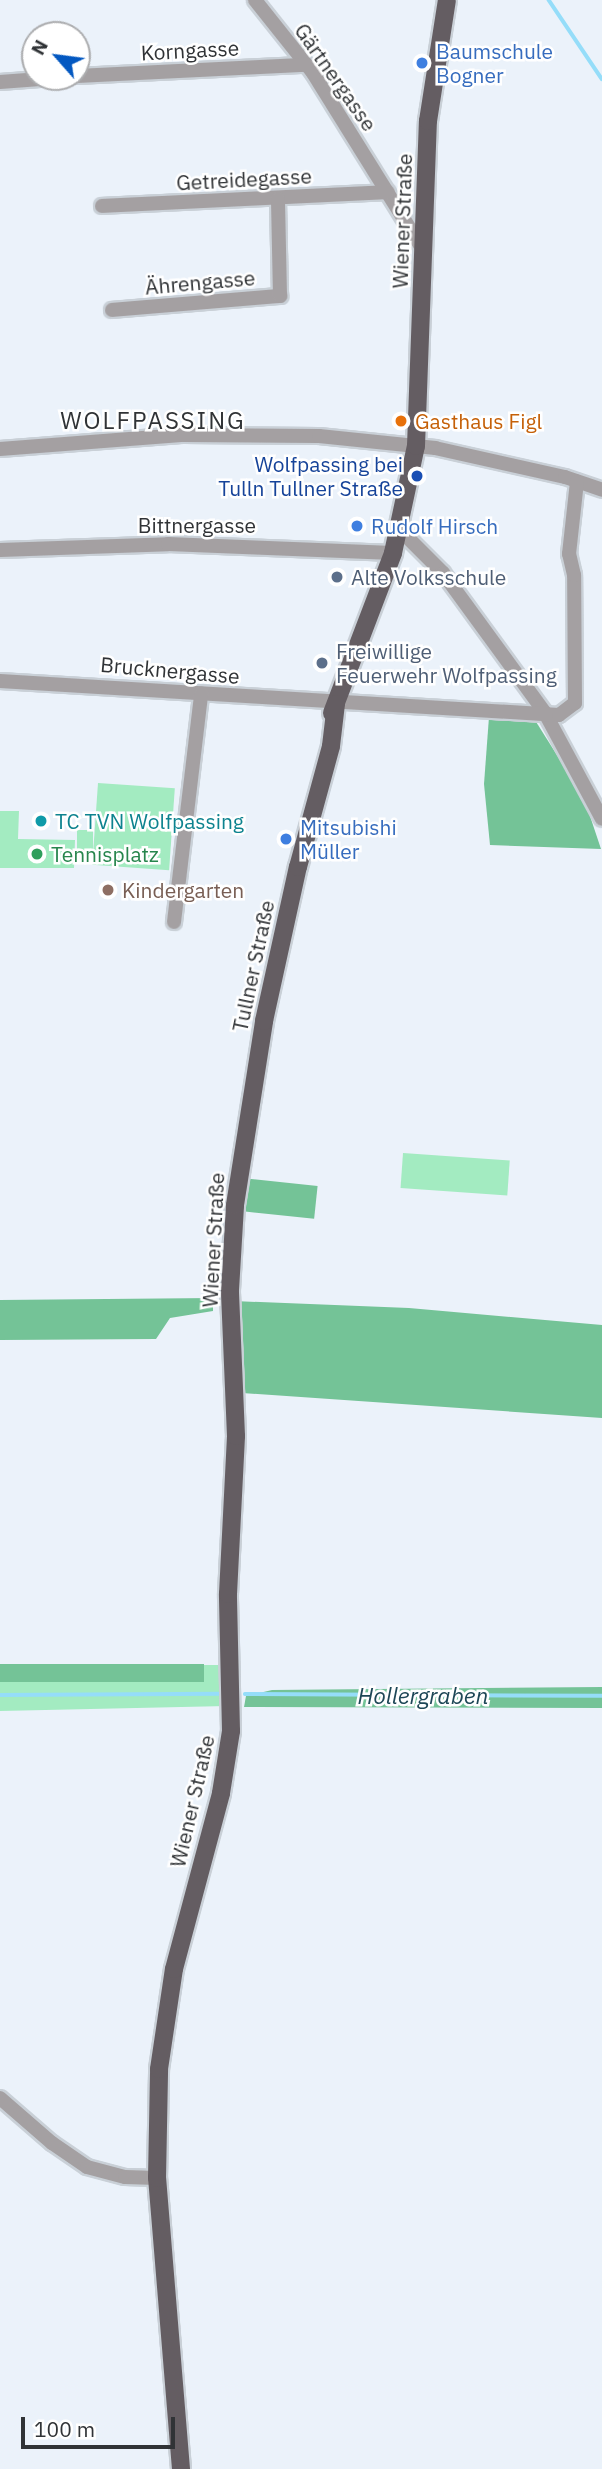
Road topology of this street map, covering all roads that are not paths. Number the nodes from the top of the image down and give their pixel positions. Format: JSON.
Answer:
{"nodes":[{"id":1,"x":255,"y":0,"type":"edge"},
{"id":2,"x":447,"y":0,"type":"edge"},
{"id":3,"x":306,"y":65,"type":"junction"},
{"id":4,"x":91,"y":75,"type":"edge"},
{"id":5,"x":21,"y":80,"type":"edge"},
{"id":6,"x":0,"y":82,"type":"edge"},
{"id":7,"x":388,"y":192,"type":"junction"},
{"id":8,"x":278,"y":199,"type":"junction"},
{"id":9,"x":102,"y":206,"type":"dead end"},
{"id":10,"x":424,"y":251,"type":"junction"},
{"id":11,"x":112,"y":310,"type":"dead end"},
{"id":12,"x":416,"y":446,"type":"junction"},
{"id":13,"x":0,"y":449,"type":"edge"},
{"id":14,"x":577,"y":481,"type":"junction"},
{"id":15,"x":602,"y":490,"type":"edge"},
{"id":16,"x":399,"y":529,"type":"junction"},
{"id":17,"x":0,"y":550,"type":"edge"},
{"id":18,"x":393,"y":553,"type":"junction"},
{"id":19,"x":0,"y":681,"type":"edge"},
{"id":20,"x":201,"y":694,"type":"junction"},
{"id":21,"x":335,"y":704,"type":"junction"},
{"id":22,"x":545,"y":713,"type":"junction"},
{"id":23,"x":602,"y":819,"type":"edge"},
{"id":24,"x":174,"y":922,"type":"dead end"},
{"id":25,"x":244,"y":1139,"type":"joint"},
{"id":26,"x":0,"y":2098,"type":"edge"},
{"id":27,"x":157,"y":2178,"type":"junction"},
{"id":28,"x":181,"y":2469,"type":"edge"}],
"edges":[{"from":1,"to":3,"type":"street","name":"Gärtnergasse"},
{"from":2,"to":10,"type":"main road","name":"Wiener Straße"},
{"from":3,"to":4,"type":"street","name":"Korngasse"},
{"from":3,"to":7,"type":"street","name":"Gärtnergasse"},
{"from":5,"to":6,"type":"street"},
{"from":7,"to":8,"type":"street","name":"Getreidegasse"},
{"from":7,"to":10,"type":"street","name":"Gärtnergasse"},
{"from":8,"to":9,"type":"street","name":"Getreidegasse"},
{"from":8,"to":11,"type":"street","name":"Ährengasse"},
{"from":10,"to":12,"type":"main road","name":"Wiener Straße"},
{"from":12,"to":13,"type":"street"},
{"from":12,"to":14,"type":"street"},
{"from":12,"to":16,"type":"main road","name":"Tullner Straße"},
{"from":14,"to":15,"type":"street"},
{"from":14,"to":22,"type":"street"},
{"from":16,"to":18,"type":"main road","name":"Tullner Straße"},
{"from":16,"to":22,"type":"street"},
{"from":17,"to":18,"type":"street","name":"Bittnergasse"},
{"from":18,"to":21,"type":"main road","name":"Tullner Straße"},
{"from":19,"to":20,"type":"street","name":"Brucknergasse"},
{"from":20,"to":21,"type":"street","name":"Brucknergasse"},
{"from":20,"to":24,"type":"street"},
{"from":21,"to":22,"type":"street","name":"Brucknergasse"},
{"from":21,"to":25,"type":"main road","name":"Tullner Straße"},
{"from":22,"to":23,"type":"street"},
{"from":25,"to":27,"type":"main road","name":"Wiener Straße"},
{"from":26,"to":27,"type":"street"},
{"from":27,"to":28,"type":"main road","name":"Wiener Straße"}]}
